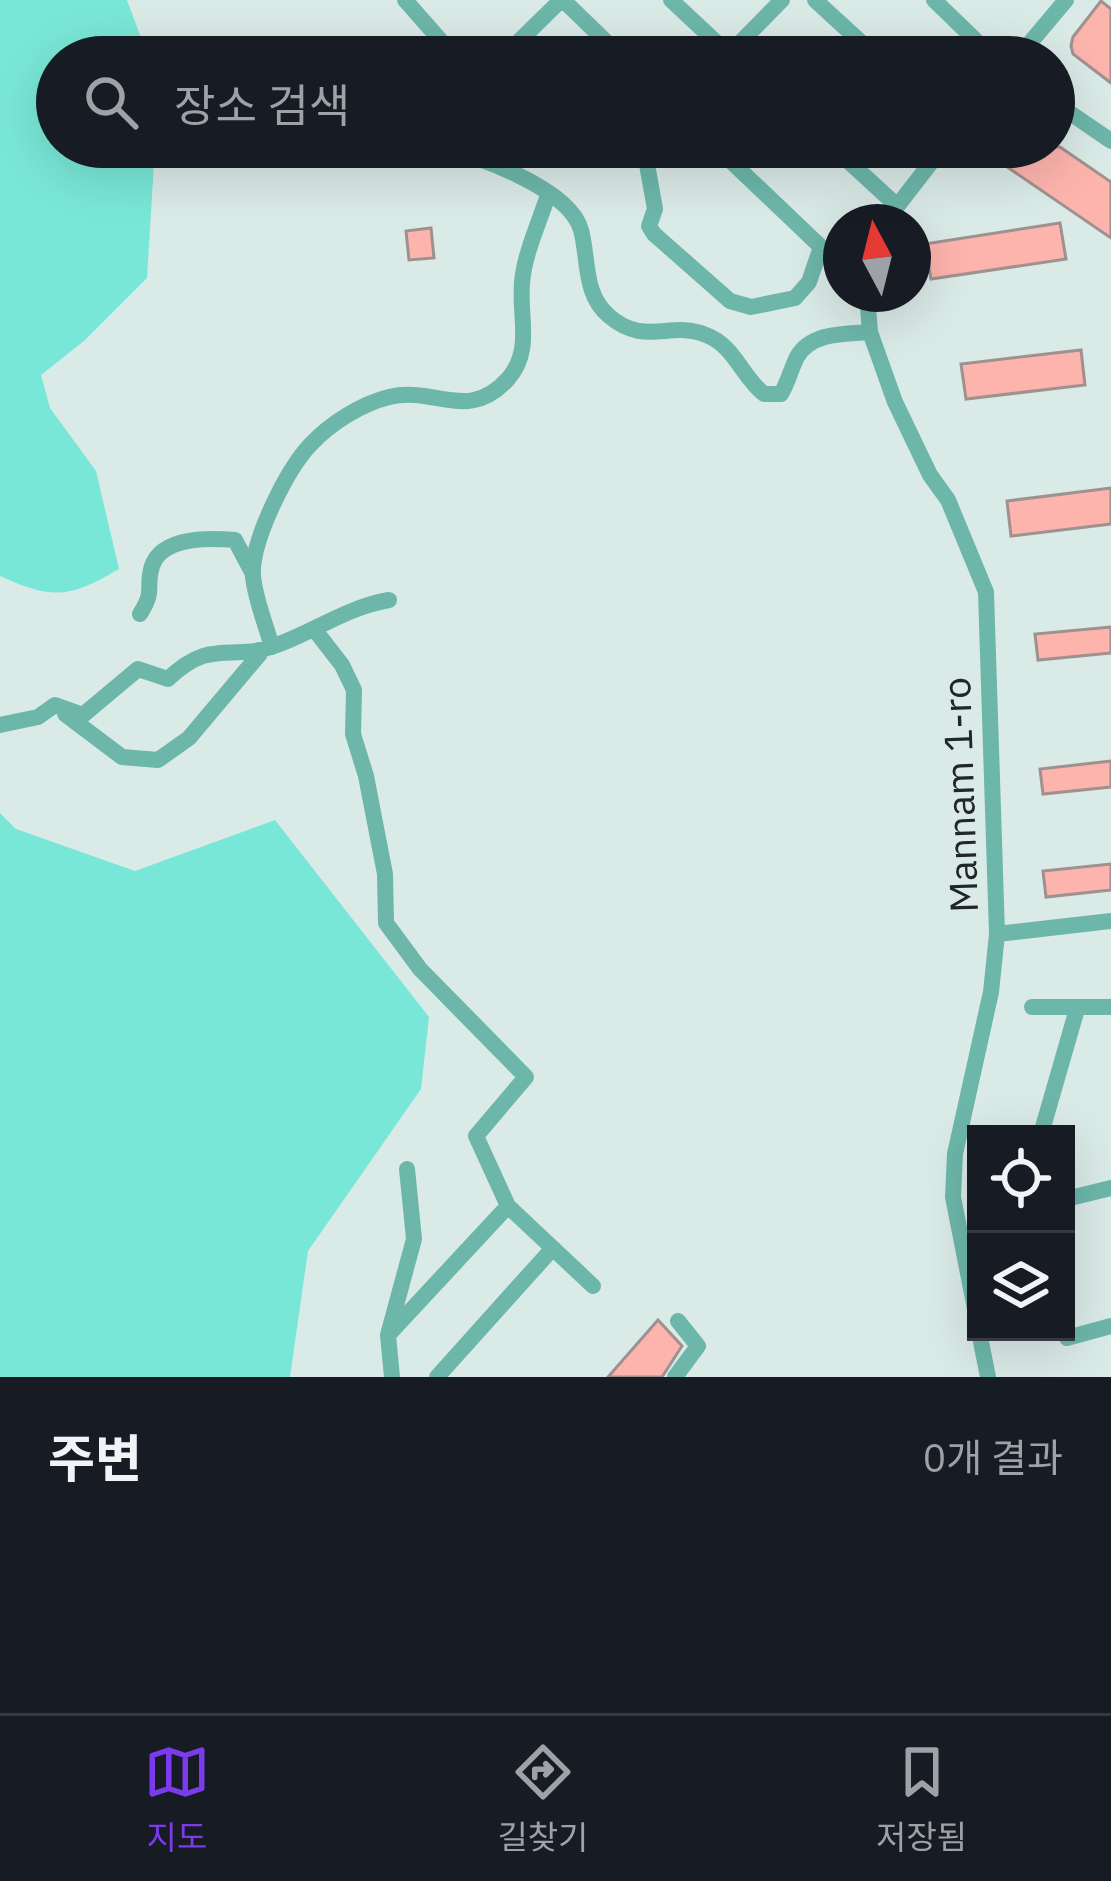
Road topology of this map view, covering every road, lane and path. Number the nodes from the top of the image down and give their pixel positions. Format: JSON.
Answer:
{"nodes":[{"id":1,"x":405,"y":0,"type":"edge"},
{"id":2,"x":562,"y":0,"type":"edge"},
{"id":3,"x":671,"y":0,"type":"edge"},
{"id":4,"x":782,"y":0,"type":"edge"},
{"id":5,"x":815,"y":0,"type":"edge"},
{"id":6,"x":934,"y":0,"type":"edge"},
{"id":7,"x":1066,"y":0,"type":"edge"},
{"id":8,"x":437,"y":36,"type":"edge"},
{"id":9,"x":525,"y":36,"type":"edge"},
{"id":10,"x":600,"y":36,"type":"edge"},
{"id":11,"x":708,"y":36,"type":"edge"},
{"id":12,"x":748,"y":36,"type":"edge"},
{"id":13,"x":854,"y":36,"type":"edge"},
{"id":14,"x":971,"y":36,"type":"edge"},
{"id":15,"x":1036,"y":36,"type":"edge"},
{"id":16,"x":1075,"y":116,"type":"edge"},
{"id":17,"x":1111,"y":141,"type":"edge"},
{"id":18,"x":502,"y":168,"type":"edge"},
{"id":19,"x":648,"y":168,"type":"edge"},
{"id":20,"x":738,"y":168,"type":"edge"},
{"id":21,"x":858,"y":168,"type":"edge"},
{"id":22,"x":925,"y":168,"type":"edge"},
{"id":23,"x":548,"y":195,"type":"junction"},
{"id":24,"x":895,"y":204,"type":"joint"},
{"id":25,"x":868,"y":312,"type":"edge"},
{"id":26,"x":870,"y":332,"type":"junction"},
{"id":27,"x":253,"y":575,"type":"junction"},
{"id":28,"x":389,"y":600,"type":"dead end"},
{"id":29,"x":140,"y":614,"type":"dead end"},
{"id":30,"x":314,"y":629,"type":"junction"},
{"id":31,"x":267,"y":648,"type":"junction"},
{"id":32,"x":55,"y":705,"type":"junction"},
{"id":33,"x":0,"y":725,"type":"edge"},
{"id":34,"x":1111,"y":921,"type":"edge"},
{"id":35,"x":997,"y":934,"type":"junction"},
{"id":36,"x":1032,"y":1007,"type":"dead end"},
{"id":37,"x":1111,"y":1007,"type":"edge"},
{"id":38,"x":1077,"y":1009,"type":"junction"},
{"id":39,"x":1043,"y":1125,"type":"edge"},
{"id":40,"x":407,"y":1169,"type":"dead end"},
{"id":41,"x":1111,"y":1188,"type":"edge"},
{"id":42,"x":1075,"y":1197,"type":"edge"},
{"id":43,"x":508,"y":1206,"type":"junction"},
{"id":44,"x":967,"y":1226,"type":"edge"},
{"id":45,"x":553,"y":1248,"type":"junction"},
{"id":46,"x":593,"y":1286,"type":"dead end"},
{"id":47,"x":677,"y":1322,"type":"dead end"},
{"id":48,"x":1111,"y":1326,"type":"edge"},
{"id":49,"x":388,"y":1335,"type":"junction"},
{"id":50,"x":1075,"y":1336,"type":"edge"},
{"id":51,"x":982,"y":1341,"type":"edge"},
{"id":52,"x":392,"y":1377,"type":"edge"},
{"id":53,"x":437,"y":1377,"type":"edge"},
{"id":54,"x":675,"y":1377,"type":"edge"},
{"id":55,"x":988,"y":1377,"type":"edge"}],
"edges":[{"from":1,"to":8,"type":"street"},
{"from":2,"to":9,"type":"street"},
{"from":2,"to":10,"type":"street"},
{"from":3,"to":11,"type":"street"},
{"from":4,"to":12,"type":"street"},
{"from":5,"to":13,"type":"street"},
{"from":6,"to":14,"type":"street"},
{"from":7,"to":15,"type":"street"},
{"from":16,"to":17,"type":"street"},
{"from":18,"to":23,"type":"street"},
{"from":19,"to":20,"type":"street"},
{"from":21,"to":24,"type":"street"},
{"from":22,"to":24,"type":"street"},
{"from":23,"to":26,"type":"street"},
{"from":23,"to":27,"type":"street"},
{"from":25,"to":26,"type":"street","name":"Mannam 1-ro"},
{"from":26,"to":35,"type":"street","name":"Mannam 1-ro"},
{"from":27,"to":29,"type":"street"},
{"from":27,"to":31,"type":"street"},
{"from":28,"to":30,"type":"street"},
{"from":30,"to":31,"type":"street"},
{"from":30,"to":43,"type":"street"},
{"from":31,"to":32,"type":"street"},
{"from":31,"to":32,"type":"street"},
{"from":32,"to":33,"type":"street"},
{"from":34,"to":35,"type":"street"},
{"from":35,"to":44,"type":"street","name":"Mannam 1-ro"},
{"from":36,"to":38,"type":"street"},
{"from":37,"to":38,"type":"street"},
{"from":38,"to":39,"type":"street"},
{"from":40,"to":49,"type":"street"},
{"from":41,"to":42,"type":"street"},
{"from":43,"to":45,"type":"street"},
{"from":43,"to":49,"type":"street"},
{"from":45,"to":46,"type":"street"},
{"from":45,"to":53,"type":"street"},
{"from":47,"to":54,"type":"street"},
{"from":48,"to":50,"type":"street"},
{"from":49,"to":52,"type":"street"},
{"from":51,"to":55,"type":"street"}]}
